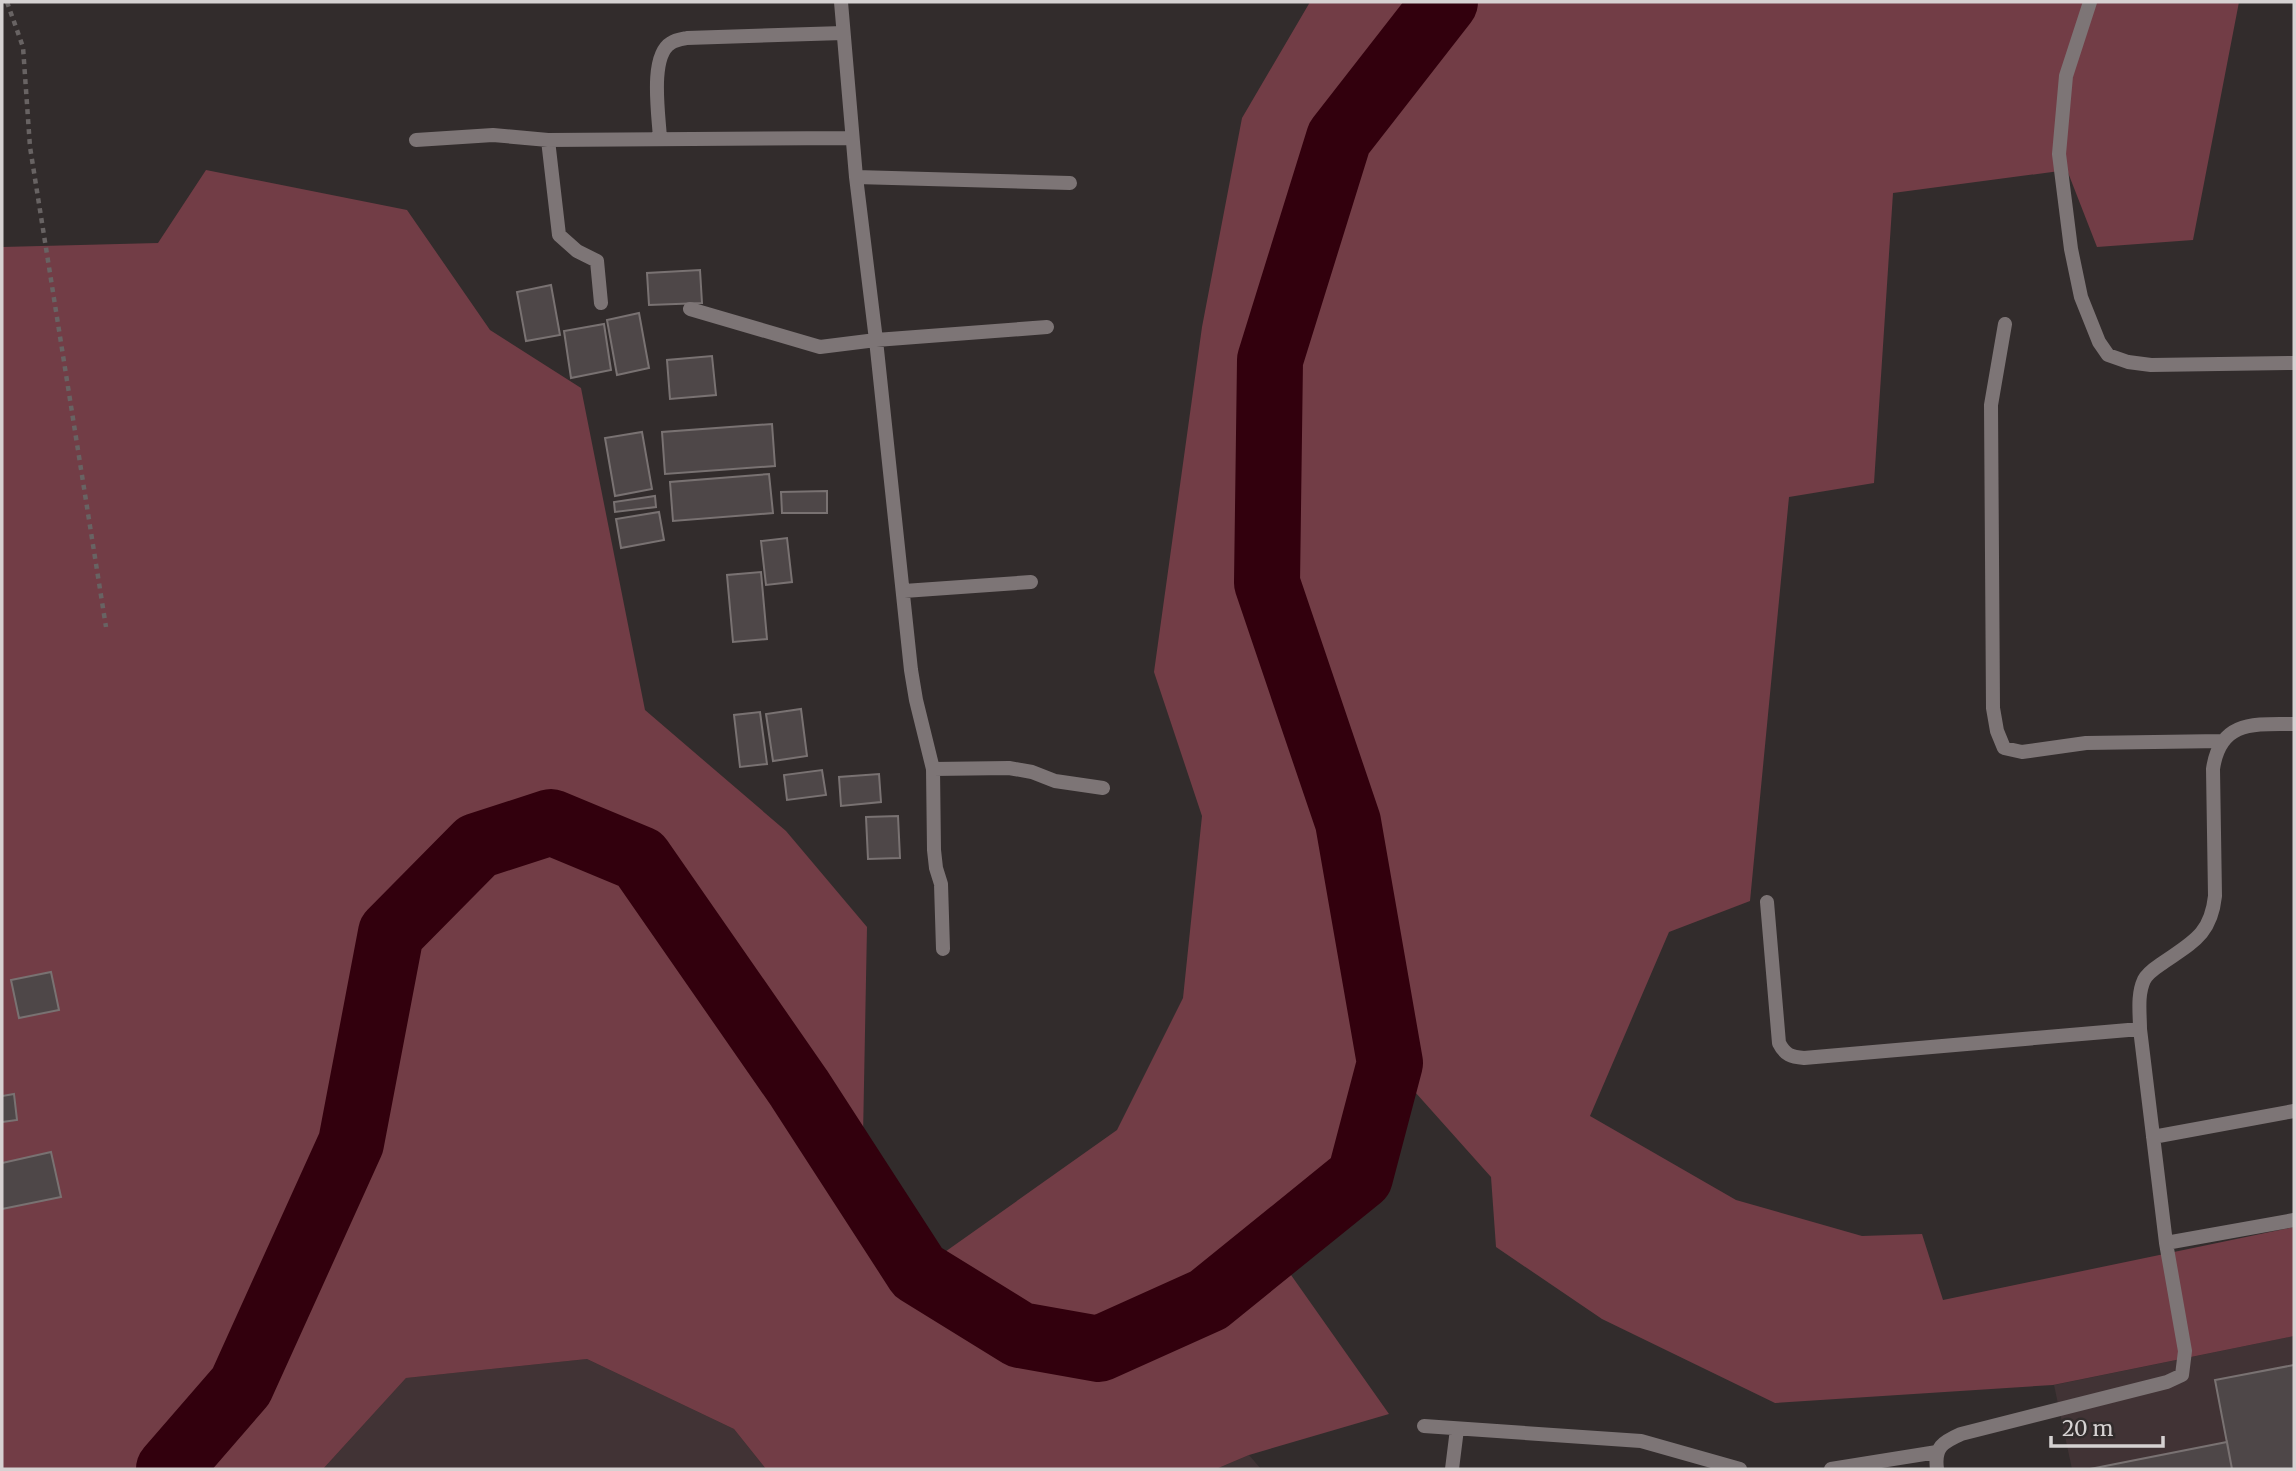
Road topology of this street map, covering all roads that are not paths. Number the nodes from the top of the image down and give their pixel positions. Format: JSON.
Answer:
{"nodes":[{"id":1,"x":841,"y":2,"type":"edge"},
{"id":2,"x":2090,"y":2,"type":"edge"},
{"id":3,"x":843,"y":33,"type":"junction"},
{"id":4,"x":852,"y":138,"type":"junction"},
{"id":5,"x":660,"y":139,"type":"junction"},
{"id":6,"x":416,"y":140,"type":"dead end"},
{"id":7,"x":548,"y":140,"type":"junction"},
{"id":8,"x":856,"y":177,"type":"junction"},
{"id":9,"x":1070,"y":183,"type":"dead end"},
{"id":10,"x":601,"y":303,"type":"dead end"},
{"id":11,"x":690,"y":309,"type":"dead end"},
{"id":12,"x":2006,"y":324,"type":"dead end"},
{"id":13,"x":1047,"y":327,"type":"dead end"},
{"id":14,"x":876,"y":340,"type":"junction"},
{"id":15,"x":2294,"y":363,"type":"edge"},
{"id":16,"x":1031,"y":582,"type":"dead end"},
{"id":17,"x":904,"y":591,"type":"junction"},
{"id":18,"x":2294,"y":724,"type":"edge"},
{"id":19,"x":2222,"y":741,"type":"junction"},
{"id":20,"x":933,"y":769,"type":"junction"},
{"id":21,"x":1102,"y":788,"type":"dead end"},
{"id":22,"x":1767,"y":902,"type":"dead end"},
{"id":23,"x":943,"y":949,"type":"dead end"},
{"id":24,"x":2140,"y":1029,"type":"junction"},
{"id":25,"x":2294,"y":1111,"type":"edge"},
{"id":26,"x":2153,"y":1137,"type":"junction"},
{"id":27,"x":2294,"y":1220,"type":"edge"},
{"id":28,"x":2166,"y":1243,"type":"junction"},
{"id":29,"x":1424,"y":1426,"type":"dead end"},
{"id":30,"x":1457,"y":1429,"type":"junction"},
{"id":31,"x":1937,"y":1452,"type":"junction"},
{"id":32,"x":1721,"y":1467,"type":"edge"},
{"id":33,"x":1452,"y":1469,"type":"edge"},
{"id":34,"x":1740,"y":1469,"type":"edge"},
{"id":35,"x":1831,"y":1469,"type":"edge"},
{"id":36,"x":1937,"y":1469,"type":"edge"}],
"edges":[{"from":1,"to":3,"type":"street"},
{"from":2,"to":15,"type":"street"},
{"from":3,"to":4,"type":"street"},
{"from":3,"to":5,"type":"street"},
{"from":4,"to":5,"type":"street"},
{"from":4,"to":8,"type":"street"},
{"from":5,"to":7,"type":"street"},
{"from":6,"to":7,"type":"street"},
{"from":7,"to":10,"type":"street"},
{"from":8,"to":9,"type":"street"},
{"from":8,"to":14,"type":"street"},
{"from":11,"to":14,"type":"street"},
{"from":12,"to":19,"type":"street"},
{"from":13,"to":14,"type":"street"},
{"from":14,"to":17,"type":"street"},
{"from":16,"to":17,"type":"street"},
{"from":17,"to":20,"type":"street"},
{"from":18,"to":19,"type":"street"},
{"from":19,"to":24,"type":"street"},
{"from":20,"to":21,"type":"street"},
{"from":20,"to":23,"type":"street"},
{"from":22,"to":24,"type":"street"},
{"from":24,"to":26,"type":"street"},
{"from":25,"to":26,"type":"street"},
{"from":26,"to":28,"type":"street"},
{"from":27,"to":28,"type":"street"},
{"from":28,"to":31,"type":"street"},
{"from":29,"to":30,"type":"street"},
{"from":30,"to":32,"type":"street"},
{"from":30,"to":33,"type":"street"},
{"from":31,"to":35,"type":"street"},
{"from":31,"to":36,"type":"street"},
{"from":32,"to":34,"type":"street"}]}
